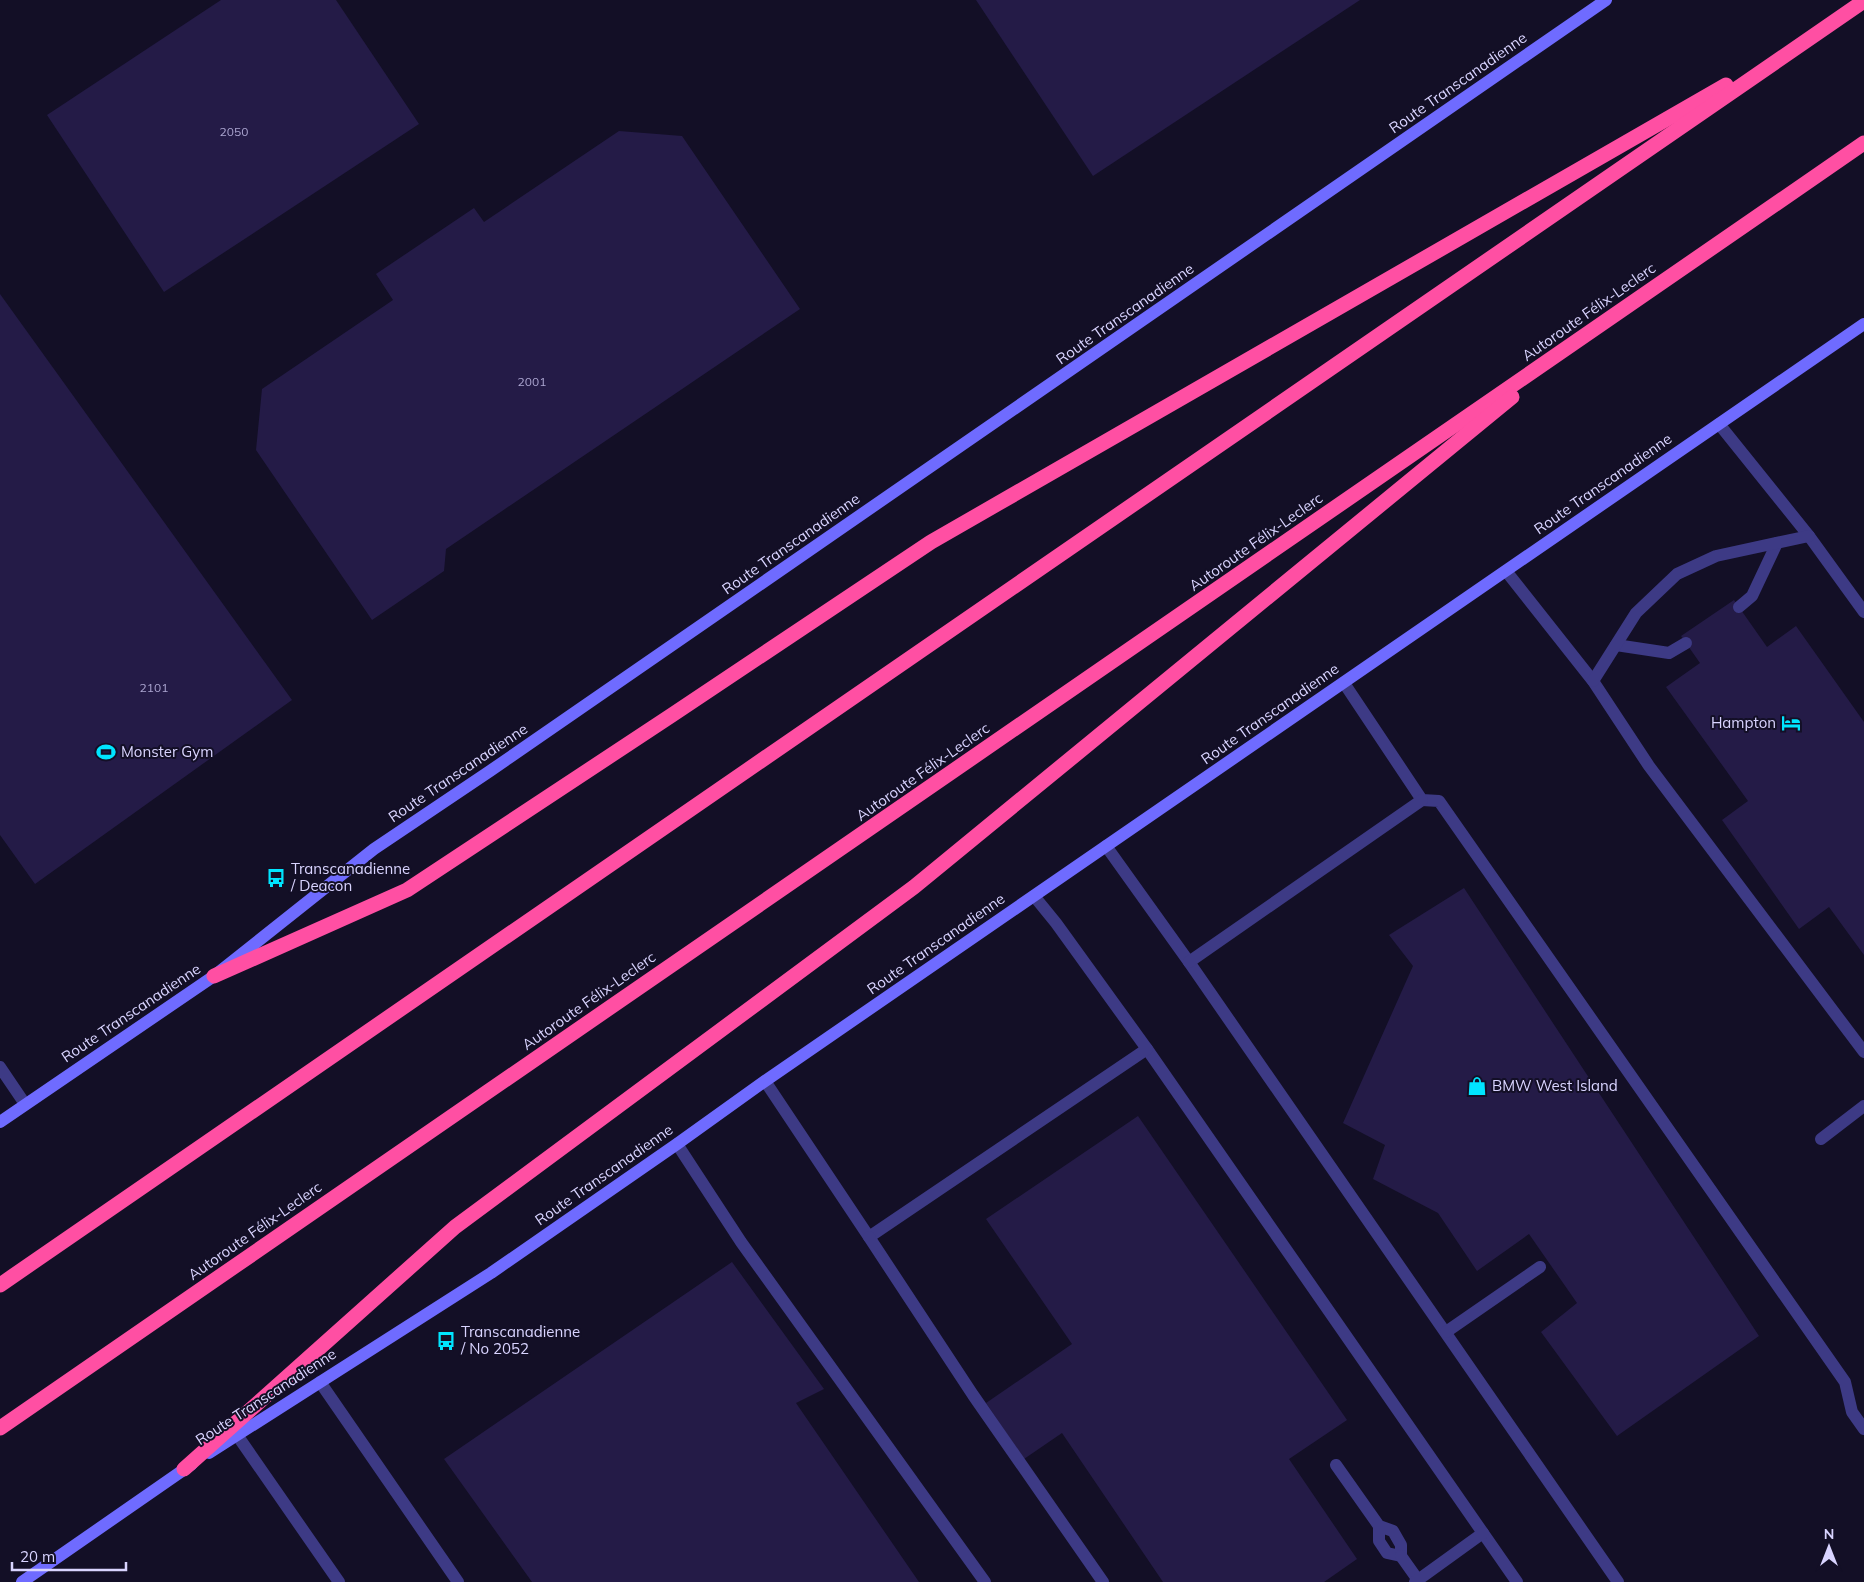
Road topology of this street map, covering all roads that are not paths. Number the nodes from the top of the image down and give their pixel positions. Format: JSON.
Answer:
{"nodes":[{"id":1,"x":1606,"y":0,"type":"edge"},
{"id":2,"x":1864,"y":1,"type":"edge"},
{"id":3,"x":1819,"y":32,"type":"junction"},
{"id":4,"x":1864,"y":143,"type":"edge"},
{"id":5,"x":1864,"y":324,"type":"edge"},
{"id":6,"x":1600,"y":325,"type":"junction"},
{"id":7,"x":1719,"y":424,"type":"junction"},
{"id":8,"x":1809,"y":536,"type":"junction"},
{"id":9,"x":1777,"y":543,"type":"junction"},
{"id":10,"x":1506,"y":571,"type":"junction"},
{"id":11,"x":1739,"y":607,"type":"dead end"},
{"id":12,"x":1864,"y":612,"type":"edge"},
{"id":13,"x":1686,"y":643,"type":"dead end"},
{"id":14,"x":1616,"y":645,"type":"junction"},
{"id":15,"x":1593,"y":681,"type":"junction"},
{"id":16,"x":1344,"y":683,"type":"junction"},
{"id":17,"x":1422,"y":800,"type":"junction"},
{"id":18,"x":1106,"y":846,"type":"junction"},
{"id":19,"x":1034,"y":896,"type":"junction"},
{"id":20,"x":1189,"y":962,"type":"junction"},
{"id":21,"x":214,"y":976,"type":"junction"},
{"id":22,"x":1147,"y":1049,"type":"junction"},
{"id":23,"x":1864,"y":1052,"type":"edge"},
{"id":24,"x":0,"y":1068,"type":"edge"},
{"id":25,"x":765,"y":1081,"type":"junction"},
{"id":26,"x":25,"y":1104,"type":"junction"},
{"id":27,"x":1864,"y":1106,"type":"edge"},
{"id":28,"x":0,"y":1122,"type":"edge"},
{"id":29,"x":1822,"y":1139,"type":"dead end"},
{"id":30,"x":677,"y":1144,"type":"junction"},
{"id":31,"x":870,"y":1237,"type":"junction"},
{"id":32,"x":1540,"y":1267,"type":"dead end"},
{"id":33,"x":0,"y":1285,"type":"edge"},
{"id":34,"x":1446,"y":1332,"type":"junction"},
{"id":35,"x":320,"y":1382,"type":"junction"},
{"id":36,"x":0,"y":1428,"type":"edge"},
{"id":37,"x":1864,"y":1429,"type":"edge"},
{"id":38,"x":237,"y":1435,"type":"junction"},
{"id":39,"x":1336,"y":1465,"type":"dead end"},
{"id":40,"x":184,"y":1469,"type":"junction"},
{"id":41,"x":1483,"y":1533,"type":"junction"},
{"id":42,"x":1416,"y":1581,"type":"edge"},
{"id":43,"x":22,"y":1582,"type":"edge"},
{"id":44,"x":339,"y":1582,"type":"edge"},
{"id":45,"x":458,"y":1582,"type":"edge"},
{"id":46,"x":984,"y":1582,"type":"edge"},
{"id":47,"x":1103,"y":1582,"type":"edge"},
{"id":48,"x":1517,"y":1582,"type":"edge"},
{"id":49,"x":1618,"y":1582,"type":"edge"}],
"edges":[{"from":1,"to":21,"type":"main road","name":"Route Transcanadienne"},
{"from":2,"to":3,"type":"highway"},
{"from":3,"to":21,"type":"highway"},
{"from":3,"to":33,"type":"highway"},
{"from":4,"to":6,"type":"highway","name":"Autoroute Félix-Leclerc"},
{"from":5,"to":7,"type":"main road","name":"Route Transcanadienne"},
{"from":6,"to":36,"type":"highway","name":"Autoroute Félix-Leclerc"},
{"from":6,"to":40,"type":"highway"},
{"from":7,"to":8,"type":"lane"},
{"from":7,"to":10,"type":"main road","name":"Route Transcanadienne"},
{"from":8,"to":9,"type":"lane"},
{"from":8,"to":12,"type":"lane"},
{"from":9,"to":11,"type":"lane"},
{"from":9,"to":14,"type":"lane"},
{"from":10,"to":15,"type":"lane"},
{"from":10,"to":16,"type":"main road","name":"Route Transcanadienne"},
{"from":13,"to":14,"type":"lane"},
{"from":14,"to":15,"type":"lane"},
{"from":15,"to":23,"type":"lane"},
{"from":16,"to":17,"type":"lane"},
{"from":16,"to":18,"type":"main road","name":"Route Transcanadienne"},
{"from":17,"to":20,"type":"lane"},
{"from":17,"to":37,"type":"lane"},
{"from":18,"to":19,"type":"main road","name":"Route Transcanadienne"},
{"from":18,"to":20,"type":"lane"},
{"from":19,"to":22,"type":"lane"},
{"from":19,"to":25,"type":"main road","name":"Route Transcanadienne"},
{"from":20,"to":34,"type":"lane"},
{"from":21,"to":26,"type":"main road","name":"Route Transcanadienne"},
{"from":22,"to":31,"type":"lane"},
{"from":22,"to":41,"type":"lane"},
{"from":24,"to":26,"type":"lane"},
{"from":25,"to":30,"type":"main road","name":"Route Transcanadienne"},
{"from":25,"to":31,"type":"lane"},
{"from":26,"to":28,"type":"main road","name":"Route Transcanadienne"},
{"from":27,"to":29,"type":"lane"},
{"from":30,"to":35,"type":"main road","name":"Route Transcanadienne"},
{"from":30,"to":46,"type":"lane"},
{"from":31,"to":47,"type":"lane"},
{"from":32,"to":34,"type":"lane"},
{"from":34,"to":49,"type":"lane"},
{"from":35,"to":38,"type":"main road","name":"Route Transcanadienne"},
{"from":35,"to":45,"type":"lane"},
{"from":38,"to":40,"type":"main road","name":"Route Transcanadienne"},
{"from":38,"to":44,"type":"lane"},
{"from":39,"to":42,"type":"lane"},
{"from":40,"to":43,"type":"main road","name":"Route Transcanadienne"},
{"from":41,"to":42,"type":"lane"},
{"from":41,"to":48,"type":"lane"}]}
